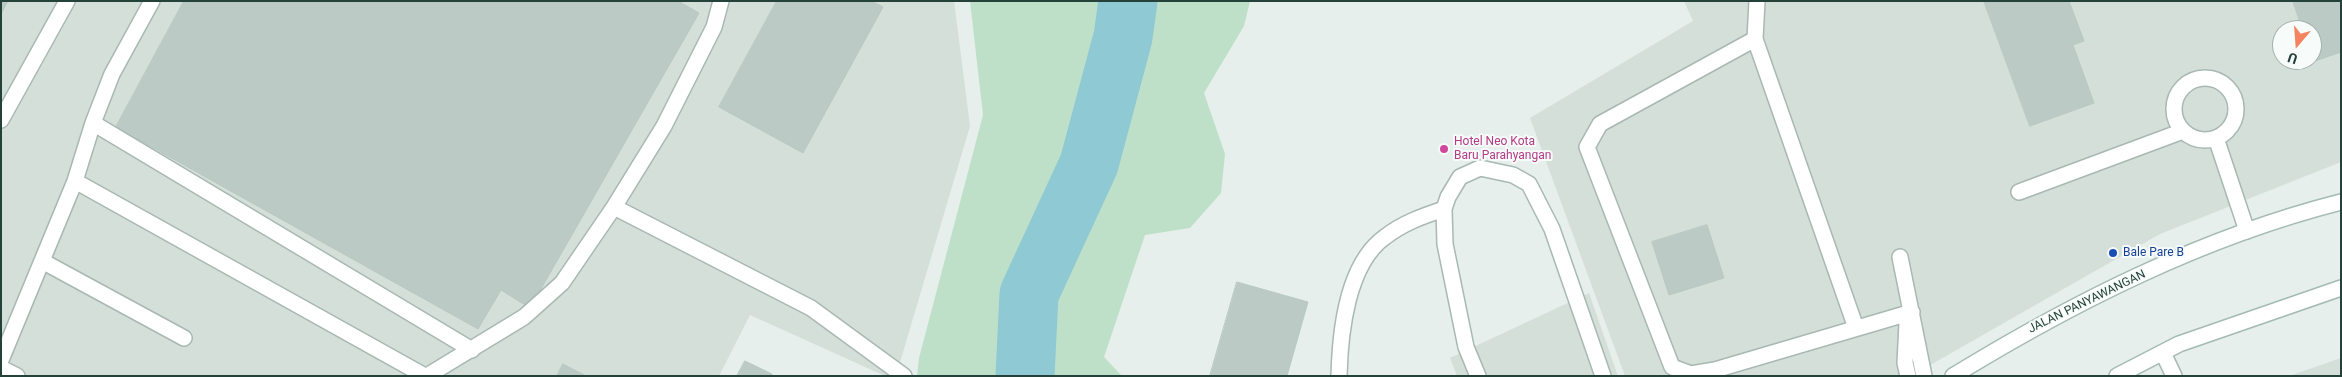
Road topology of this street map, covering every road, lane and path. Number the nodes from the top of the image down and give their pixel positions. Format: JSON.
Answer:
{"nodes":[{"id":1,"x":67,"y":1,"type":"edge"},
{"id":2,"x":152,"y":1,"type":"edge"},
{"id":3,"x":720,"y":1,"type":"edge"},
{"id":4,"x":1757,"y":1,"type":"edge"},
{"id":5,"x":1755,"y":39,"type":"junction"},
{"id":6,"x":1,"y":120,"type":"edge"},
{"id":7,"x":93,"y":123,"type":"junction"},
{"id":8,"x":2184,"y":131,"type":"junction"},
{"id":9,"x":2216,"y":138,"type":"junction"},
{"id":10,"x":75,"y":181,"type":"junction"},
{"id":11,"x":2019,"y":192,"type":"dead end"},
{"id":12,"x":2341,"y":202,"type":"edge"},
{"id":13,"x":614,"y":207,"type":"junction"},
{"id":14,"x":1444,"y":209,"type":"junction"},
{"id":15,"x":2247,"y":231,"type":"junction"},
{"id":16,"x":1900,"y":257,"type":"dead end"},
{"id":17,"x":42,"y":261,"type":"junction"},
{"id":18,"x":2341,"y":288,"type":"edge"},
{"id":19,"x":1910,"y":313,"type":"junction"},
{"id":20,"x":1856,"y":328,"type":"junction"},
{"id":21,"x":184,"y":338,"type":"dead end"},
{"id":22,"x":472,"y":350,"type":"junction"},
{"id":23,"x":2163,"y":353,"type":"junction"},
{"id":24,"x":1,"y":360,"type":"edge"},
{"id":25,"x":1,"y":368,"type":"edge"},
{"id":26,"x":17,"y":376,"type":"edge"},
{"id":27,"x":426,"y":376,"type":"edge"},
{"id":28,"x":904,"y":376,"type":"edge"},
{"id":29,"x":1339,"y":376,"type":"edge"},
{"id":30,"x":1478,"y":376,"type":"edge"},
{"id":31,"x":1603,"y":376,"type":"edge"},
{"id":32,"x":1908,"y":376,"type":"edge"},
{"id":33,"x":1924,"y":376,"type":"edge"},
{"id":34,"x":1953,"y":376,"type":"edge"},
{"id":35,"x":2118,"y":376,"type":"edge"},
{"id":36,"x":2174,"y":376,"type":"edge"}],
"edges":[{"from":1,"to":6,"type":"main road"},
{"from":2,"to":7,"type":"main road"},
{"from":3,"to":13,"type":"main road"},
{"from":4,"to":5,"type":"main road"},
{"from":5,"to":20,"type":"main road"},
{"from":5,"to":20,"type":"main road"},
{"from":7,"to":10,"type":"main road"},
{"from":7,"to":22,"type":"main road"},
{"from":8,"to":9,"type":"main road"},
{"from":8,"to":9,"type":"main road"},
{"from":8,"to":11,"type":"main road"},
{"from":9,"to":15,"type":"main road"},
{"from":10,"to":17,"type":"main road"},
{"from":10,"to":27,"type":"main road"},
{"from":12,"to":15,"type":"main road","name":"JALAN PANYAWANGAN"},
{"from":13,"to":22,"type":"main road"},
{"from":13,"to":28,"type":"main road"},
{"from":14,"to":29,"type":"main road"},
{"from":14,"to":30,"type":"main road"},
{"from":14,"to":31,"type":"main road"},
{"from":15,"to":34,"type":"main road","name":"JALAN PANYAWANGAN"},
{"from":16,"to":19,"type":"main road"},
{"from":17,"to":21,"type":"main road"},
{"from":17,"to":24,"type":"main road"},
{"from":18,"to":23,"type":"main road"},
{"from":19,"to":20,"type":"main road"},
{"from":19,"to":32,"type":"main road"},
{"from":19,"to":33,"type":"main road"},
{"from":22,"to":27,"type":"main road"},
{"from":23,"to":35,"type":"main road"},
{"from":23,"to":36,"type":"main road"},
{"from":25,"to":26,"type":"main road"}]}
